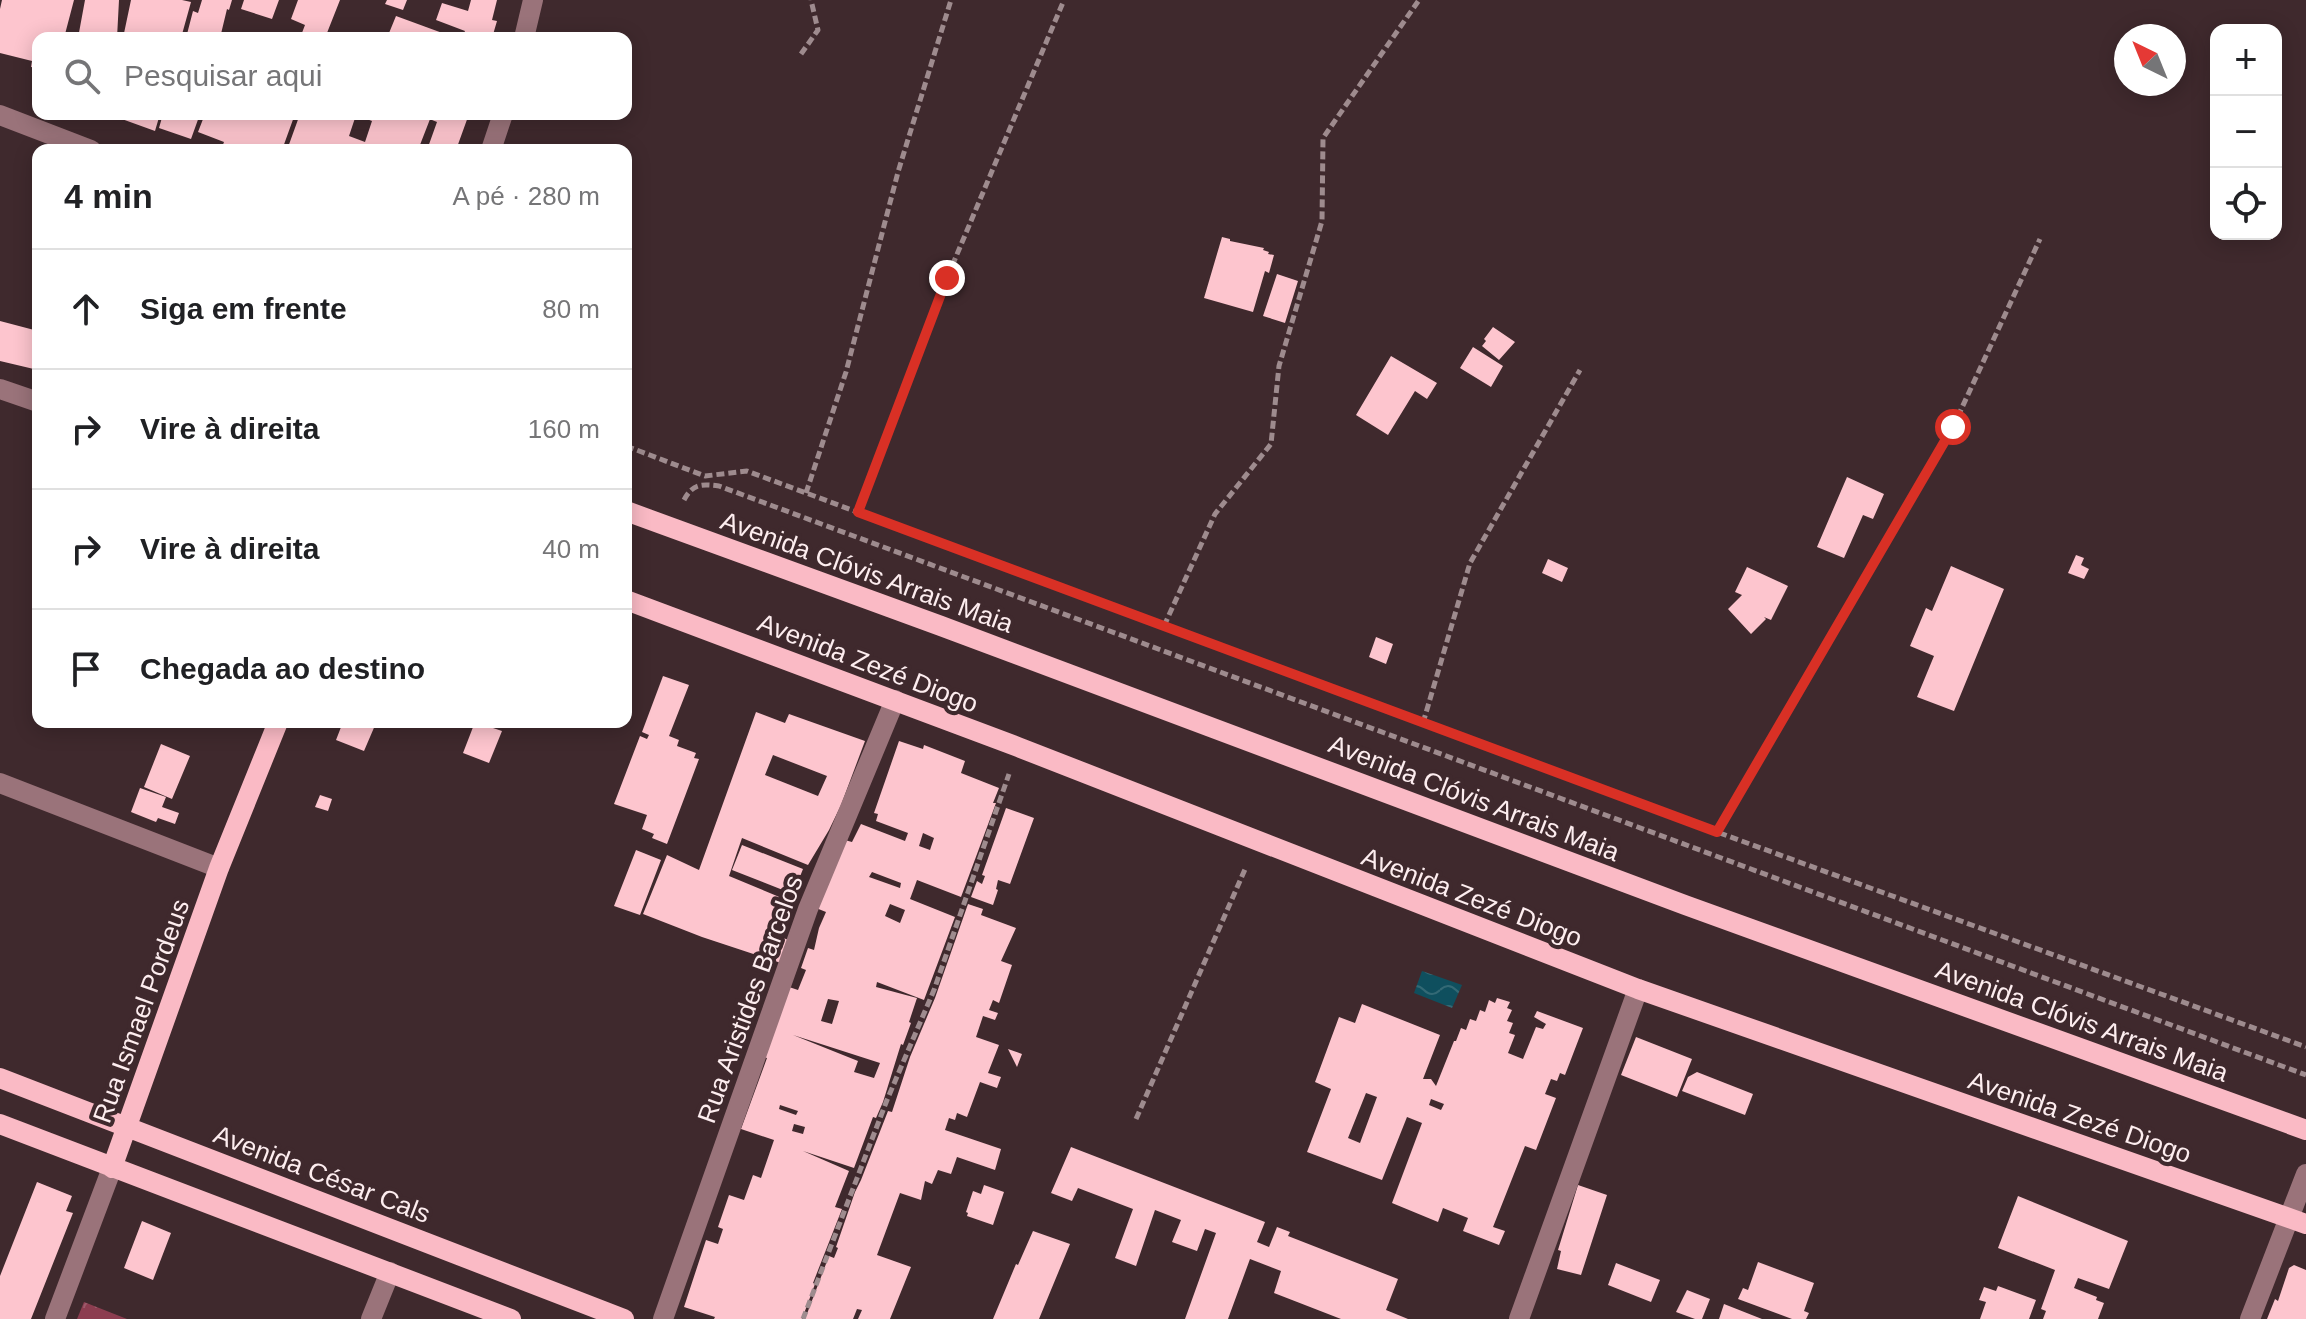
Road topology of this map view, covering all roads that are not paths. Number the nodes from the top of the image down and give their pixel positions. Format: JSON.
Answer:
{"nodes":[{"id":1,"x":533,"y":0,"type":"edge"},
{"id":2,"x":525,"y":32,"type":"edge"},
{"id":3,"x":0,"y":115,"type":"edge"},
{"id":4,"x":501,"y":120,"type":"edge"},
{"id":5,"x":75,"y":144,"type":"edge"},
{"id":6,"x":493,"y":144,"type":"edge"},
{"id":7,"x":0,"y":389,"type":"edge"},
{"id":8,"x":32,"y":400,"type":"edge"},
{"id":9,"x":632,"y":513,"type":"edge"},
{"id":10,"x":632,"y":602,"type":"edge"},
{"id":11,"x":895,"y":700,"type":"junction"},
{"id":12,"x":276,"y":728,"type":"edge"},
{"id":13,"x":0,"y":783,"type":"edge"},
{"id":14,"x":219,"y":868,"type":"junction"},
{"id":15,"x":1638,"y":989,"type":"junction"},
{"id":16,"x":0,"y":1078,"type":"edge"},
{"id":17,"x":0,"y":1124,"type":"edge"},
{"id":18,"x":127,"y":1127,"type":"junction"},
{"id":19,"x":2306,"y":1130,"type":"edge"},
{"id":20,"x":112,"y":1168,"type":"junction"},
{"id":21,"x":2306,"y":1174,"type":"edge"},
{"id":22,"x":2297,"y":1221,"type":"edge"},
{"id":23,"x":390,"y":1272,"type":"junction"},
{"id":24,"x":55,"y":1319,"type":"edge"},
{"id":25,"x":371,"y":1319,"type":"edge"},
{"id":26,"x":511,"y":1319,"type":"edge"},
{"id":27,"x":624,"y":1319,"type":"edge"},
{"id":28,"x":663,"y":1319,"type":"edge"},
{"id":29,"x":1519,"y":1319,"type":"edge"},
{"id":30,"x":2250,"y":1319,"type":"edge"}],
"edges":[{"from":1,"to":2,"type":"street"},
{"from":3,"to":5,"type":"street"},
{"from":4,"to":6,"type":"street"},
{"from":7,"to":8,"type":"street"},
{"from":9,"to":19,"type":"main road","name":"Avenida Clóvis Arrais Maia"},
{"from":10,"to":11,"type":"main road","name":"Avenida Zezé Diogo"},
{"from":11,"to":15,"type":"main road","name":"Avenida Zezé Diogo"},
{"from":11,"to":28,"type":"street","name":"Rua Aristides Barcelos"},
{"from":12,"to":14,"type":"main road","name":"Rua Ismael Pordeus"},
{"from":13,"to":14,"type":"street"},
{"from":14,"to":18,"type":"main road","name":"Rua Ismael Pordeus"},
{"from":15,"to":22,"type":"main road","name":"Avenida Zezé Diogo"},
{"from":15,"to":29,"type":"street"},
{"from":16,"to":18,"type":"main road","name":"Avenida César Cals"},
{"from":17,"to":20,"type":"main road"},
{"from":18,"to":20,"type":"main road","name":"Rua Ismael Pordeus"},
{"from":18,"to":27,"type":"main road","name":"Avenida César Cals"},
{"from":20,"to":23,"type":"main road"},
{"from":20,"to":24,"type":"street","name":"Rua Ismael Pordeus"},
{"from":21,"to":22,"type":"street"},
{"from":22,"to":30,"type":"street"},
{"from":23,"to":25,"type":"street"},
{"from":23,"to":26,"type":"main road"}]}
